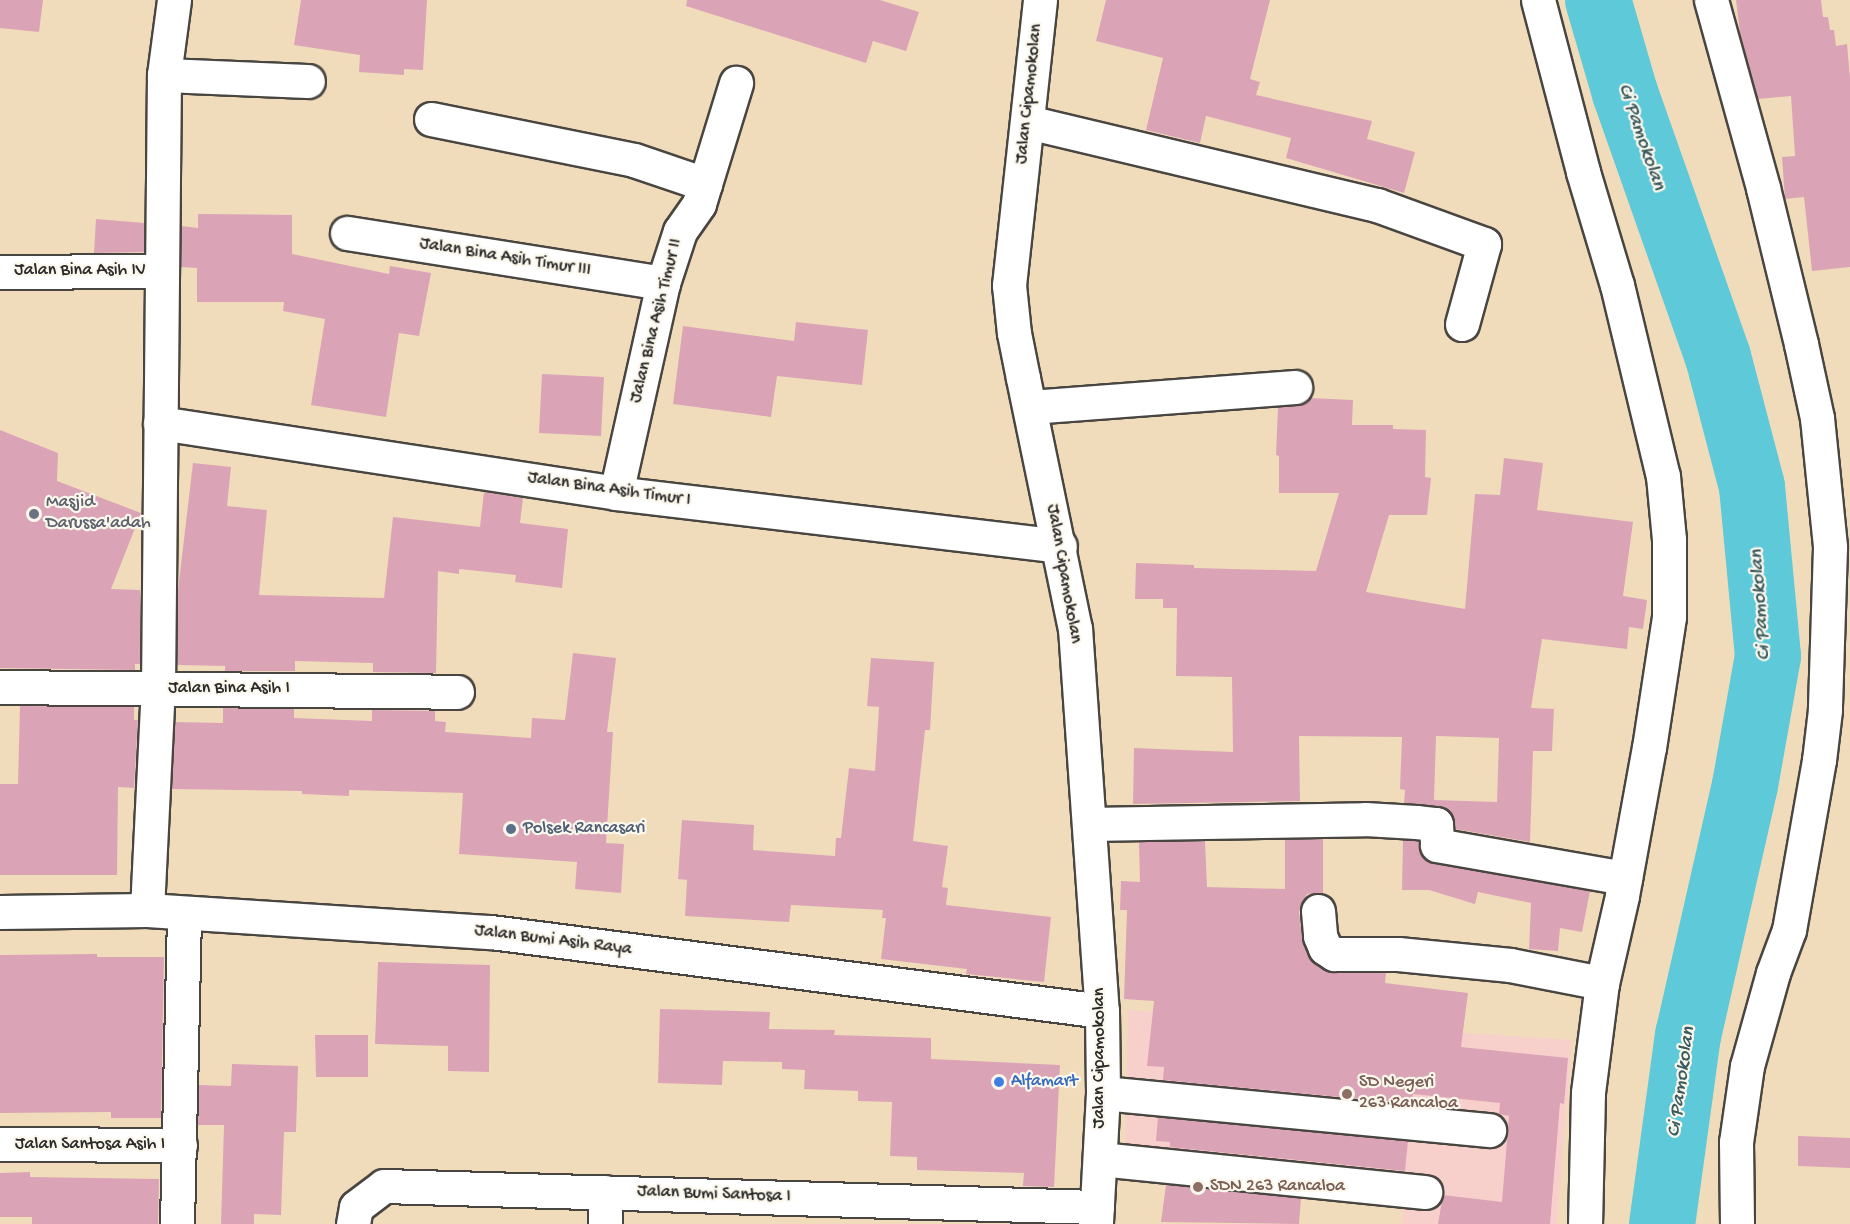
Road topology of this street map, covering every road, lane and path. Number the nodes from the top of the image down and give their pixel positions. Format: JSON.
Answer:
{"nodes":[{"id":1,"x":174,"y":0,"type":"edge"},
{"id":2,"x":1041,"y":0,"type":"edge"},
{"id":3,"x":1538,"y":0,"type":"edge"},
{"id":4,"x":1711,"y":0,"type":"edge"},
{"id":5,"x":164,"y":75,"type":"junction"},
{"id":6,"x":308,"y":81,"type":"dead end"},
{"id":7,"x":736,"y":83,"type":"dead end"},
{"id":8,"x":431,"y":119,"type":"dead end"},
{"id":9,"x":1028,"y":122,"type":"junction"},
{"id":10,"x":705,"y":184,"type":"junction"},
{"id":11,"x":347,"y":233,"type":"dead end"},
{"id":12,"x":160,"y":271,"type":"junction"},
{"id":13,"x":0,"y":272,"type":"edge"},
{"id":14,"x":663,"y":283,"type":"junction"},
{"id":15,"x":1461,"y":324,"type":"dead end"},
{"id":16,"x":1295,"y":387,"type":"dead end"},
{"id":17,"x":1030,"y":407,"type":"junction"},
{"id":18,"x":160,"y":423,"type":"junction"},
{"id":19,"x":1837,"y":484,"type":"edge"},
{"id":20,"x":616,"y":493,"type":"junction"},
{"id":21,"x":1060,"y":546,"type":"junction"},
{"id":22,"x":0,"y":687,"type":"edge"},
{"id":23,"x":158,"y":689,"type":"junction"},
{"id":24,"x":457,"y":692,"type":"dead end"},
{"id":25,"x":1837,"y":715,"type":"edge"},
{"id":26,"x":1089,"y":824,"type":"junction"},
{"id":27,"x":1625,"y":878,"type":"junction"},
{"id":28,"x":147,"y":910,"type":"junction"},
{"id":29,"x":1318,"y":911,"type":"dead end"},
{"id":30,"x":0,"y":912,"type":"edge"},
{"id":31,"x":184,"y":914,"type":"junction"},
{"id":32,"x":1602,"y":983,"type":"junction"},
{"id":33,"x":1102,"y":1011,"type":"junction"},
{"id":34,"x":1103,"y":1093,"type":"junction"},
{"id":35,"x":1489,"y":1130,"type":"dead end"},
{"id":36,"x":0,"y":1144,"type":"edge"},
{"id":37,"x":180,"y":1145,"type":"junction"},
{"id":38,"x":1100,"y":1159,"type":"junction"},
{"id":39,"x":606,"y":1192,"type":"junction"},
{"id":40,"x":1425,"y":1192,"type":"dead end"},
{"id":41,"x":1096,"y":1216,"type":"edge"},
{"id":42,"x":177,"y":1224,"type":"edge"},
{"id":43,"x":353,"y":1224,"type":"edge"},
{"id":44,"x":605,"y":1224,"type":"edge"},
{"id":45,"x":1585,"y":1224,"type":"edge"},
{"id":46,"x":1737,"y":1224,"type":"edge"}],
"edges":[{"from":1,"to":5,"type":"street"},
{"from":2,"to":9,"type":"street","name":"Jalan Cipamokolan"},
{"from":3,"to":27,"type":"street"},
{"from":4,"to":19,"type":"street"},
{"from":5,"to":6,"type":"street"},
{"from":5,"to":12,"type":"street"},
{"from":7,"to":10,"type":"street","name":"Jalan Bina Asih Timur II"},
{"from":8,"to":10,"type":"street"},
{"from":9,"to":15,"type":"street"},
{"from":9,"to":17,"type":"street","name":"Jalan Cipamokolan"},
{"from":10,"to":14,"type":"street","name":"Jalan Bina Asih Timur II"},
{"from":11,"to":14,"type":"street","name":"Jalan Bina Asih Timur III"},
{"from":12,"to":13,"type":"street","name":"Jalan Bina Asih IV"},
{"from":12,"to":18,"type":"street"},
{"from":14,"to":20,"type":"street","name":"Jalan Bina Asih Timur II"},
{"from":16,"to":17,"type":"street"},
{"from":17,"to":21,"type":"street","name":"Jalan Cipamokolan"},
{"from":18,"to":20,"type":"street","name":"Jalan Bina Asih Timur I"},
{"from":18,"to":23,"type":"street"},
{"from":19,"to":25,"type":"street"},
{"from":20,"to":21,"type":"street","name":"Jalan Bina Asih Timur I"},
{"from":21,"to":26,"type":"street","name":"Jalan Cipamokolan"},
{"from":22,"to":23,"type":"street","name":"Jalan Bina Asih I"},
{"from":23,"to":24,"type":"street","name":"Jalan Bina Asih I"},
{"from":23,"to":28,"type":"street"},
{"from":25,"to":46,"type":"street"},
{"from":26,"to":27,"type":"street"},
{"from":26,"to":33,"type":"street","name":"Jalan Cipamokolan"},
{"from":27,"to":32,"type":"street"},
{"from":28,"to":30,"type":"street","name":"Jalan Bumi Asih Raya"},
{"from":28,"to":31,"type":"street","name":"Jalan Bumi Asih Raya"},
{"from":29,"to":32,"type":"street"},
{"from":31,"to":33,"type":"street","name":"Jalan Bumi Asih Raya"},
{"from":31,"to":37,"type":"street"},
{"from":32,"to":45,"type":"street"},
{"from":33,"to":34,"type":"street","name":"Jalan Cipamokolan"},
{"from":34,"to":35,"type":"street"},
{"from":34,"to":38,"type":"street","name":"Jalan Cipamokolan"},
{"from":36,"to":37,"type":"street","name":"Jalan Santosa Asih I"},
{"from":37,"to":42,"type":"street"},
{"from":38,"to":40,"type":"street"},
{"from":38,"to":41,"type":"street","name":"Jalan Cipamokolan"},
{"from":39,"to":41,"type":"street","name":"Jalan Bumi Santosa I"},
{"from":39,"to":43,"type":"street","name":"Jalan Bumi Santosa I"},
{"from":39,"to":44,"type":"street"}]}
